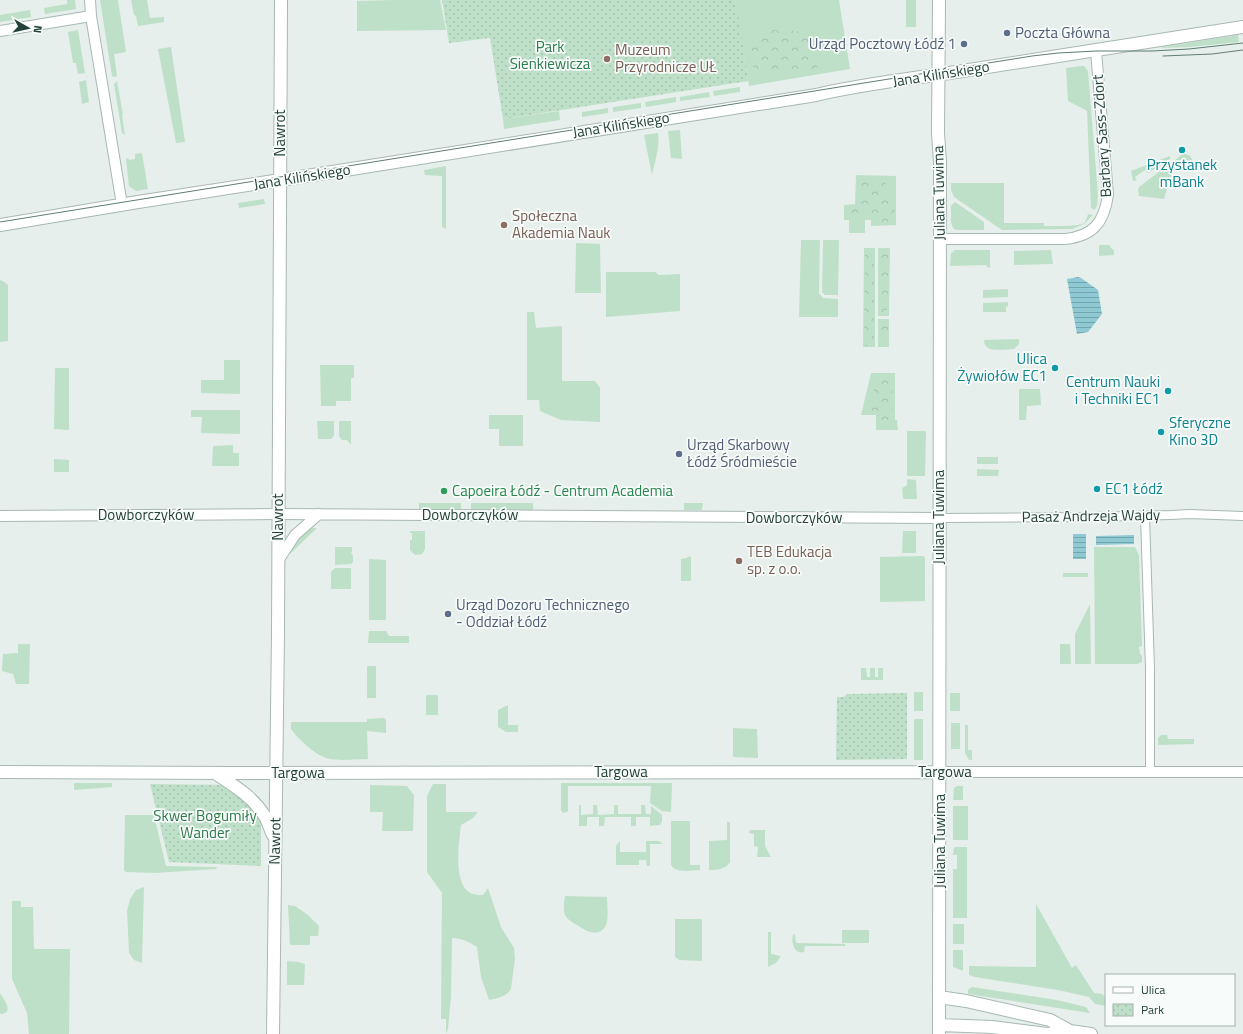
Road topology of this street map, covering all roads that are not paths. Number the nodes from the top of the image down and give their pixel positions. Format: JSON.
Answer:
{"nodes":[{"id":1,"x":90,"y":0,"type":"edge"},
{"id":2,"x":281,"y":0,"type":"edge"},
{"id":3,"x":939,"y":0,"type":"edge"},
{"id":4,"x":91,"y":16,"type":"junction"},
{"id":5,"x":1243,"y":27,"type":"edge"},
{"id":6,"x":0,"y":31,"type":"edge"},
{"id":7,"x":1096,"y":50,"type":"junction"},
{"id":8,"x":939,"y":74,"type":"junction"},
{"id":9,"x":280,"y":180,"type":"junction"},
{"id":10,"x":122,"y":205,"type":"junction"},
{"id":11,"x":0,"y":225,"type":"edge"},
{"id":12,"x":940,"y":239,"type":"junction"},
{"id":13,"x":278,"y":514,"type":"junction"},
{"id":14,"x":319,"y":514,"type":"junction"},
{"id":15,"x":0,"y":516,"type":"edge"},
{"id":16,"x":1145,"y":516,"type":"junction"},
{"id":17,"x":1243,"y":516,"type":"edge"},
{"id":18,"x":939,"y":518,"type":"junction"},
{"id":19,"x":278,"y":561,"type":"junction"},
{"id":20,"x":0,"y":772,"type":"edge"},
{"id":21,"x":214,"y":772,"type":"junction"},
{"id":22,"x":940,"y":772,"type":"junction"},
{"id":23,"x":1150,"y":772,"type":"junction"},
{"id":24,"x":1243,"y":772,"type":"edge"},
{"id":25,"x":277,"y":773,"type":"junction"},
{"id":26,"x":275,"y":840,"type":"junction"},
{"id":27,"x":939,"y":997,"type":"junction"},
{"id":28,"x":939,"y":1029,"type":"edge"},
{"id":29,"x":1070,"y":1031,"type":"junction"},
{"id":30,"x":273,"y":1034,"type":"edge"},
{"id":31,"x":1091,"y":1034,"type":"edge"}],
"edges":[{"from":1,"to":4,"type":"street"},
{"from":2,"to":9,"type":"street","name":"Nawrot"},
{"from":3,"to":8,"type":"street","name":"Juliana Tuwima"},
{"from":4,"to":6,"type":"street"},
{"from":4,"to":10,"type":"street"},
{"from":5,"to":7,"type":"street","name":"Jana Kilińskiego"},
{"from":7,"to":8,"type":"street","name":"Jana Kilińskiego"},
{"from":7,"to":12,"type":"street","name":"Barbary Sass-Zdort"},
{"from":8,"to":9,"type":"street","name":"Jana Kilińskiego"},
{"from":8,"to":12,"type":"street","name":"Juliana Tuwima"},
{"from":9,"to":10,"type":"street","name":"Jana Kilińskiego"},
{"from":9,"to":13,"type":"street","name":"Nawrot"},
{"from":10,"to":11,"type":"street","name":"Jana Kilińskiego"},
{"from":12,"to":18,"type":"street","name":"Juliana Tuwima"},
{"from":13,"to":14,"type":"street","name":"Dowborczyków"},
{"from":13,"to":15,"type":"street","name":"Dowborczyków"},
{"from":13,"to":19,"type":"street","name":"Nawrot"},
{"from":14,"to":18,"type":"street","name":"Dowborczyków"},
{"from":14,"to":19,"type":"street"},
{"from":16,"to":17,"type":"street","name":"Pasaż Andrzeja Wajdy"},
{"from":16,"to":18,"type":"street","name":"Pasaż Andrzeja Wajdy"},
{"from":16,"to":23,"type":"street"},
{"from":18,"to":22,"type":"street","name":"Juliana Tuwima"},
{"from":19,"to":25,"type":"street","name":"Nawrot"},
{"from":20,"to":21,"type":"street","name":"Targowa"},
{"from":21,"to":25,"type":"street","name":"Targowa"},
{"from":21,"to":26,"type":"street"},
{"from":22,"to":23,"type":"street","name":"Targowa"},
{"from":22,"to":25,"type":"street","name":"Targowa"},
{"from":22,"to":27,"type":"street","name":"Juliana Tuwima"},
{"from":23,"to":24,"type":"street","name":"Targowa"},
{"from":25,"to":26,"type":"street","name":"Nawrot"},
{"from":26,"to":30,"type":"street","name":"Nawrot"},
{"from":27,"to":28,"type":"street","name":"Juliana Tuwima"},
{"from":27,"to":29,"type":"street"},
{"from":28,"to":29,"type":"street"},
{"from":29,"to":31,"type":"street"}]}
